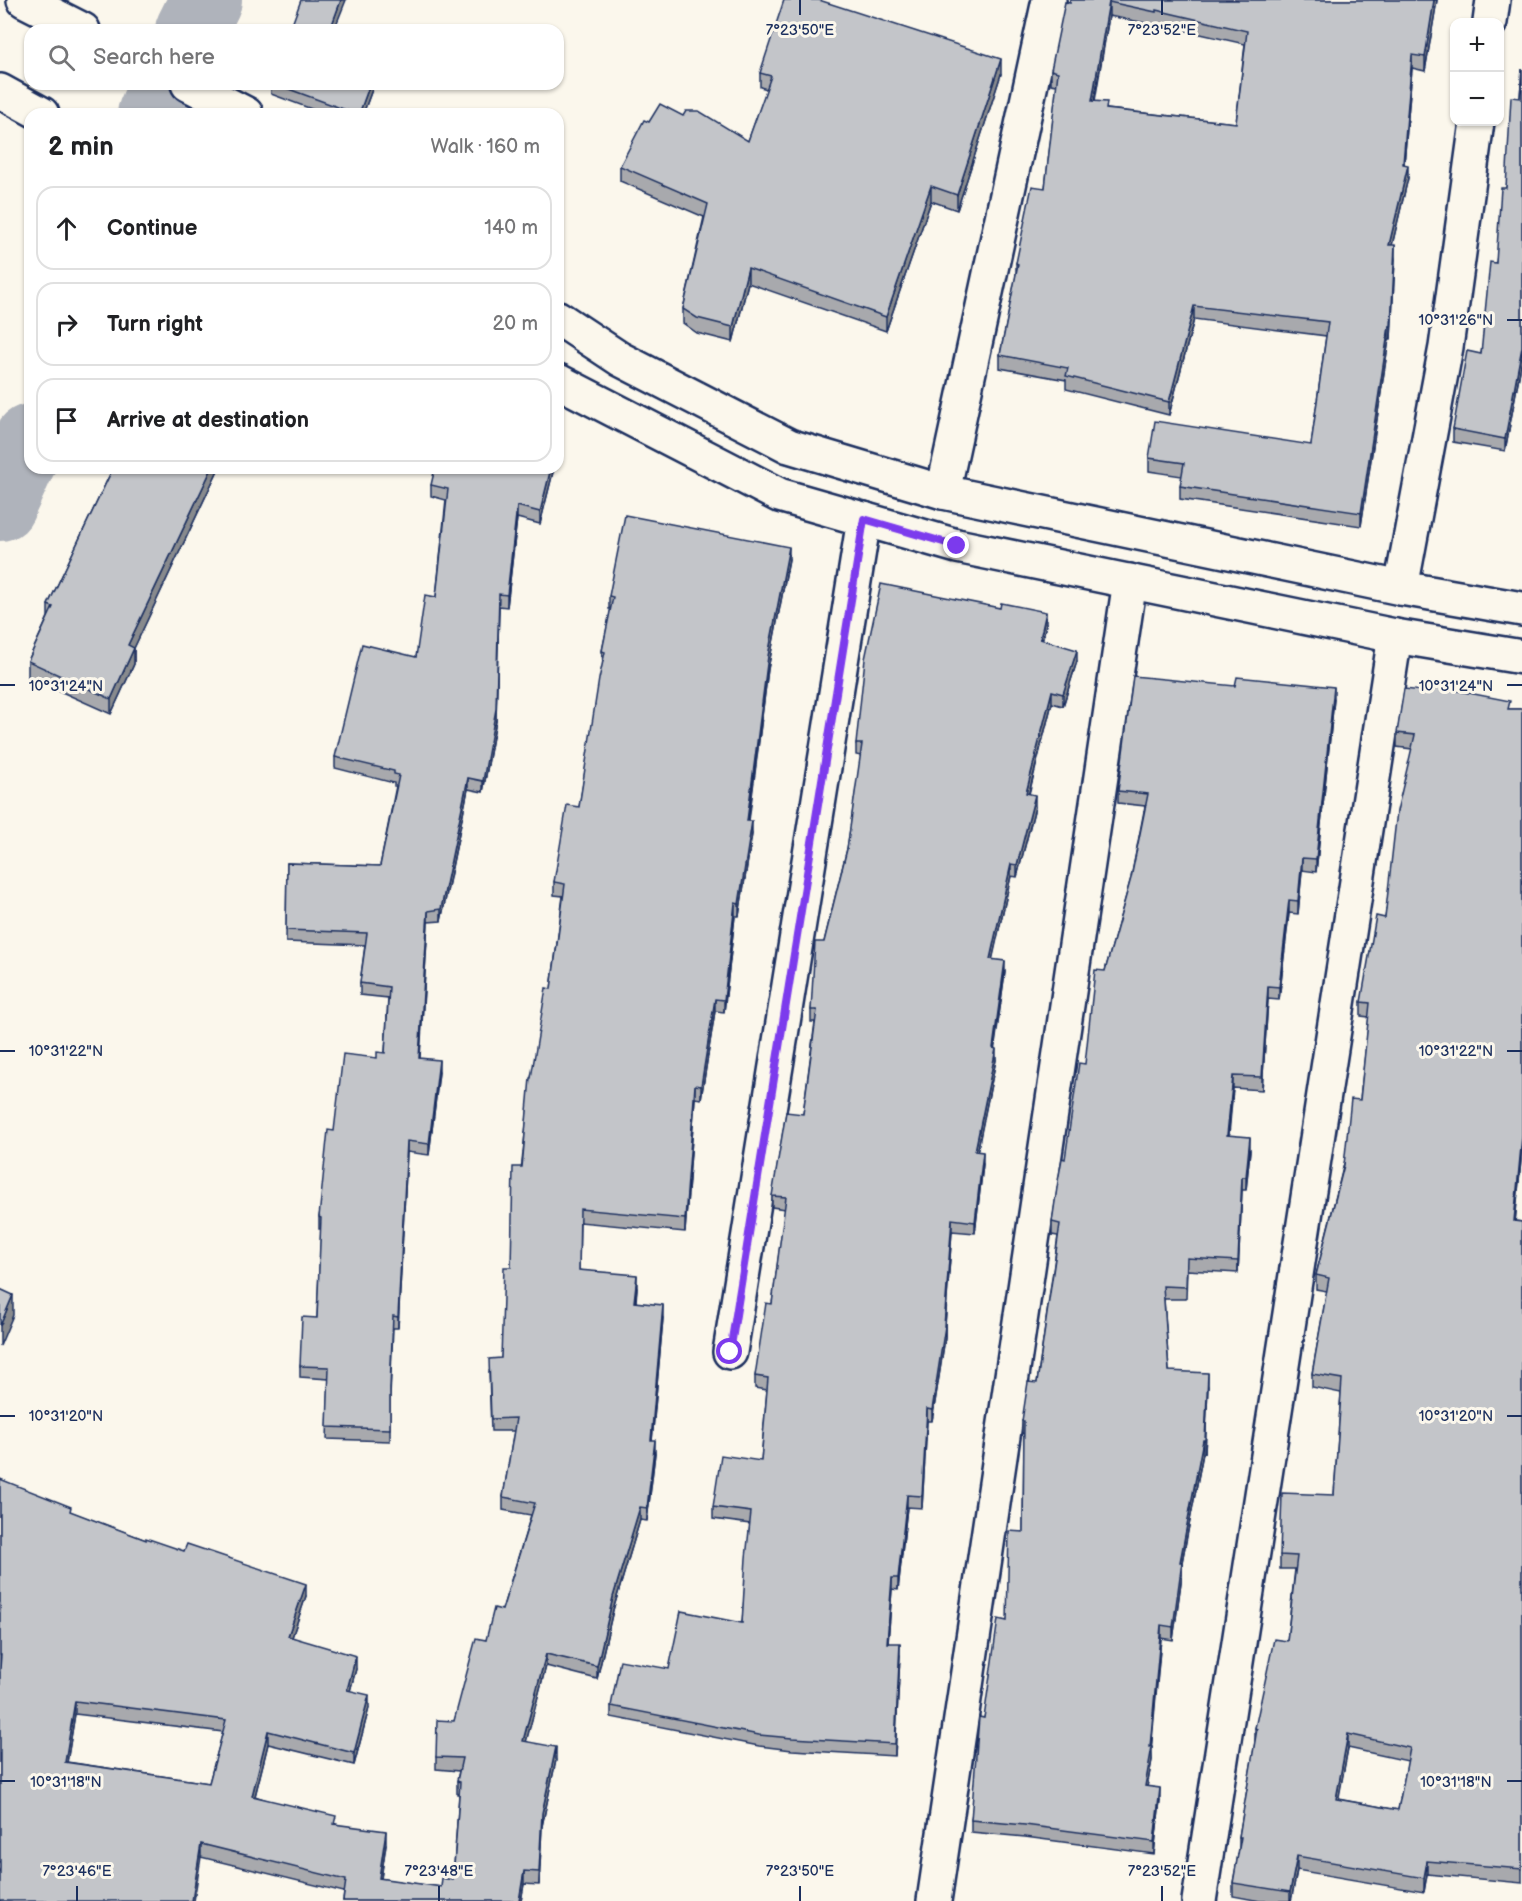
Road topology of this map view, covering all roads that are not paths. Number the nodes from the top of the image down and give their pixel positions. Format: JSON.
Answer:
{"nodes":[{"id":1,"x":24,"y":0,"type":"edge"},
{"id":2,"x":1049,"y":0,"type":"edge"},
{"id":3,"x":1494,"y":0,"type":"edge"},
{"id":4,"x":1491,"y":18,"type":"edge"},
{"id":5,"x":71,"y":24,"type":"edge"},
{"id":6,"x":200,"y":90,"type":"edge"},
{"id":7,"x":234,"y":108,"type":"edge"},
{"id":8,"x":1476,"y":126,"type":"edge"},
{"id":9,"x":564,"y":322,"type":"edge"},
{"id":10,"x":564,"y":384,"type":"edge"},
{"id":11,"x":943,"y":492,"type":"junction"},
{"id":12,"x":864,"y":519,"type":"junction"},
{"id":13,"x":1130,"y":581,"type":"junction"},
{"id":14,"x":1401,"y":588,"type":"junction"},
{"id":15,"x":1522,"y":609,"type":"edge"},
{"id":16,"x":1395,"y":636,"type":"junction"},
{"id":17,"x":1522,"y":657,"type":"edge"},
{"id":18,"x":730,"y":1352,"type":"dead end"},
{"id":19,"x":934,"y":1901,"type":"edge"},
{"id":20,"x":1198,"y":1901,"type":"edge"}],
"edges":[{"from":1,"to":5,"type":"street"},
{"from":2,"to":11,"type":"street"},
{"from":3,"to":4,"type":"street"},
{"from":6,"to":7,"type":"street"},
{"from":8,"to":14,"type":"street"},
{"from":9,"to":11,"type":"street"},
{"from":10,"to":12,"type":"street"},
{"from":11,"to":14,"type":"street"},
{"from":12,"to":13,"type":"street"},
{"from":12,"to":18,"type":"street"},
{"from":13,"to":16,"type":"street"},
{"from":13,"to":19,"type":"street"},
{"from":14,"to":15,"type":"street"},
{"from":16,"to":17,"type":"street"},
{"from":16,"to":20,"type":"street"}]}
